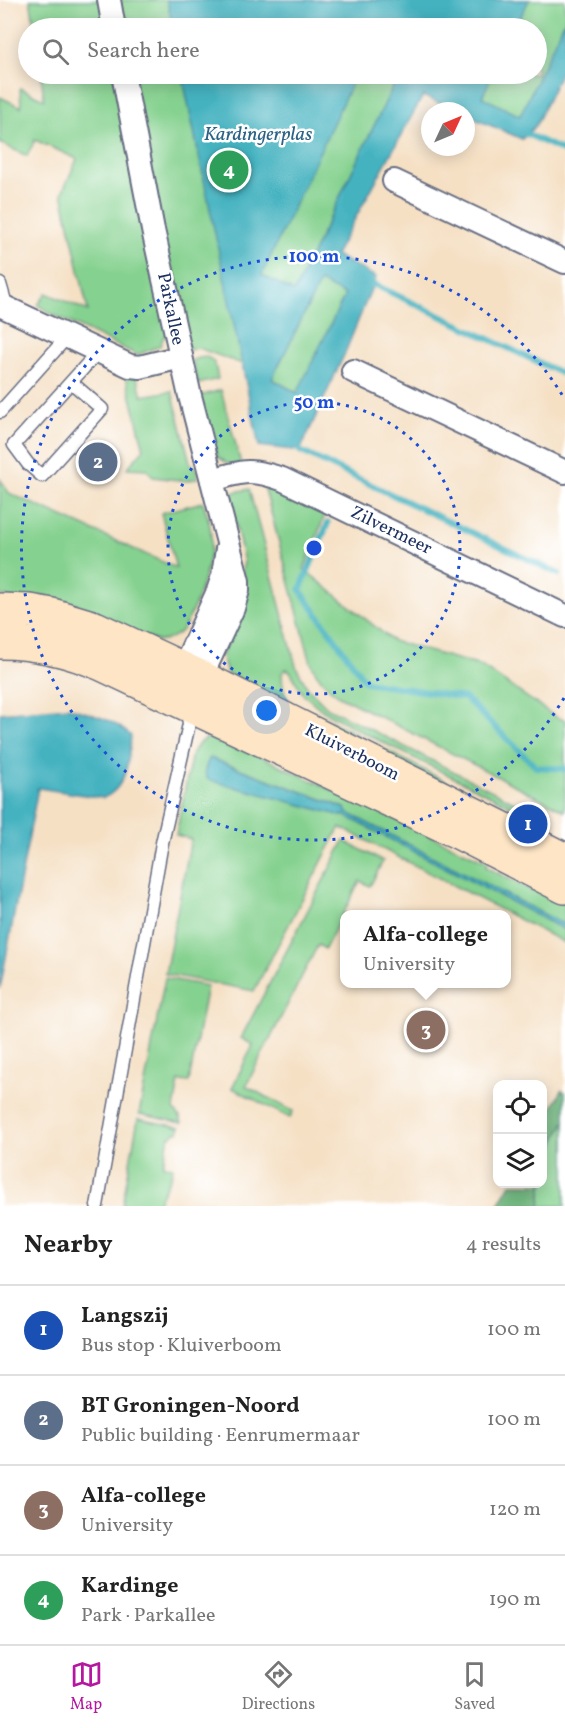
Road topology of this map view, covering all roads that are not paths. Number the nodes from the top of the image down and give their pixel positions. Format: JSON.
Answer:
{"nodes":[{"id":1,"x":109,"y":0,"type":"edge"},
{"id":2,"x":112,"y":18,"type":"edge"},
{"id":3,"x":125,"y":84,"type":"edge"},
{"id":4,"x":394,"y":181,"type":"dead end"},
{"id":5,"x":565,"y":262,"type":"edge"},
{"id":6,"x":0,"y":284,"type":"edge"},
{"id":7,"x":3,"y":307,"type":"edge"},
{"id":8,"x":67,"y":337,"type":"junction"},
{"id":9,"x":98,"y":352,"type":"junction"},
{"id":10,"x":181,"y":357,"type":"junction"},
{"id":11,"x":352,"y":371,"type":"dead end"},
{"id":12,"x":71,"y":382,"type":"junction"},
{"id":13,"x":0,"y":412,"type":"edge"},
{"id":14,"x":565,"y":472,"type":"edge"},
{"id":15,"x":212,"y":480,"type":"junction"},
{"id":16,"x":0,"y":610,"type":"edge"},
{"id":17,"x":565,"y":616,"type":"edge"},
{"id":18,"x":0,"y":642,"type":"edge"},
{"id":19,"x":190,"y":684,"type":"junction"},
{"id":20,"x":565,"y":860,"type":"edge"},
{"id":21,"x":565,"y":887,"type":"edge"},
{"id":22,"x":97,"y":1206,"type":"edge"}],
"edges":[{"from":1,"to":2,"type":"street"},
{"from":3,"to":10,"type":"street","name":"Parkallee"},
{"from":4,"to":5,"type":"street"},
{"from":6,"to":7,"type":"lane"},
{"from":7,"to":8,"type":"street"},
{"from":8,"to":9,"type":"street"},
{"from":8,"to":13,"type":"lane"},
{"from":9,"to":10,"type":"street"},
{"from":9,"to":12,"type":"lane"},
{"from":10,"to":15,"type":"street","name":"Parkallee"},
{"from":11,"to":14,"type":"street"},
{"from":12,"to":12,"type":"lane"},
{"from":15,"to":17,"type":"street","name":"Zilvermeer"},
{"from":15,"to":19,"type":"street","name":"Parkallee"},
{"from":16,"to":19,"type":"main road","name":"Kluiverboom"},
{"from":18,"to":19,"type":"main road","name":"Kluiverboom"},
{"from":19,"to":20,"type":"main road","name":"Kluiverboom"},
{"from":19,"to":21,"type":"main road","name":"Kluiverboom"},
{"from":19,"to":22,"type":"lane"}]}
